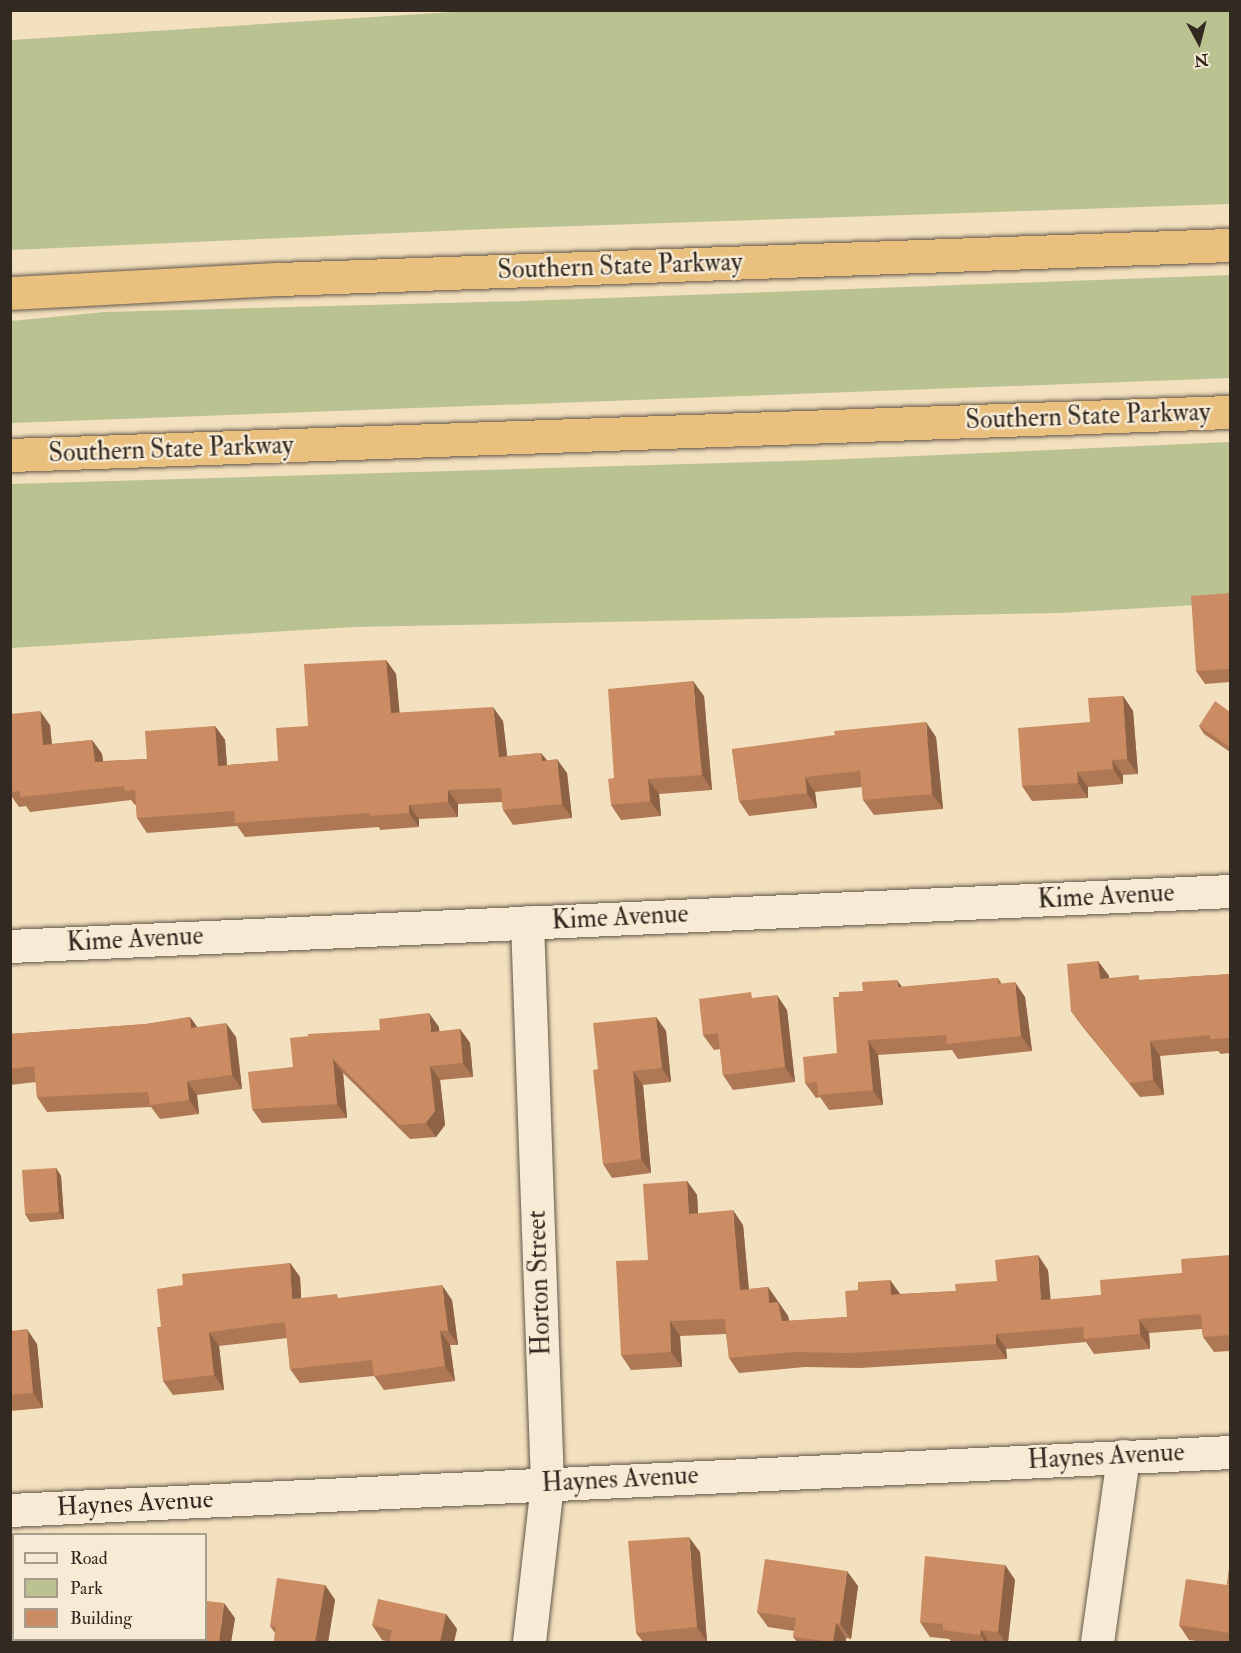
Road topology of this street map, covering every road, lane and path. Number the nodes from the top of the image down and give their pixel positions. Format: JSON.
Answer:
{"nodes":[{"id":1,"x":1230,"y":245,"type":"edge"},
{"id":2,"x":10,"y":293,"type":"edge"},
{"id":3,"x":1230,"y":412,"type":"edge"},
{"id":4,"x":10,"y":455,"type":"edge"},
{"id":5,"x":1230,"y":891,"type":"edge"},
{"id":6,"x":527,"y":922,"type":"junction"},
{"id":7,"x":10,"y":946,"type":"edge"},
{"id":8,"x":1230,"y":1452,"type":"edge"},
{"id":9,"x":1123,"y":1456,"type":"junction"},
{"id":10,"x":547,"y":1484,"type":"junction"},
{"id":11,"x":10,"y":1510,"type":"edge"},
{"id":12,"x":529,"y":1642,"type":"edge"},
{"id":13,"x":1097,"y":1642,"type":"edge"}],
"edges":[{"from":1,"to":2,"type":"highway","name":"Southern State Parkway"},
{"from":3,"to":4,"type":"highway","name":"Southern State Parkway"},
{"from":5,"to":6,"type":"street","name":"Kime Avenue"},
{"from":6,"to":7,"type":"street","name":"Kime Avenue"},
{"from":6,"to":10,"type":"street","name":"Horton Street"},
{"from":8,"to":9,"type":"street","name":"Haynes Avenue"},
{"from":9,"to":10,"type":"street","name":"Haynes Avenue"},
{"from":9,"to":13,"type":"street"},
{"from":10,"to":11,"type":"street","name":"Haynes Avenue"},
{"from":10,"to":12,"type":"street","name":"Horton Street"}]}
